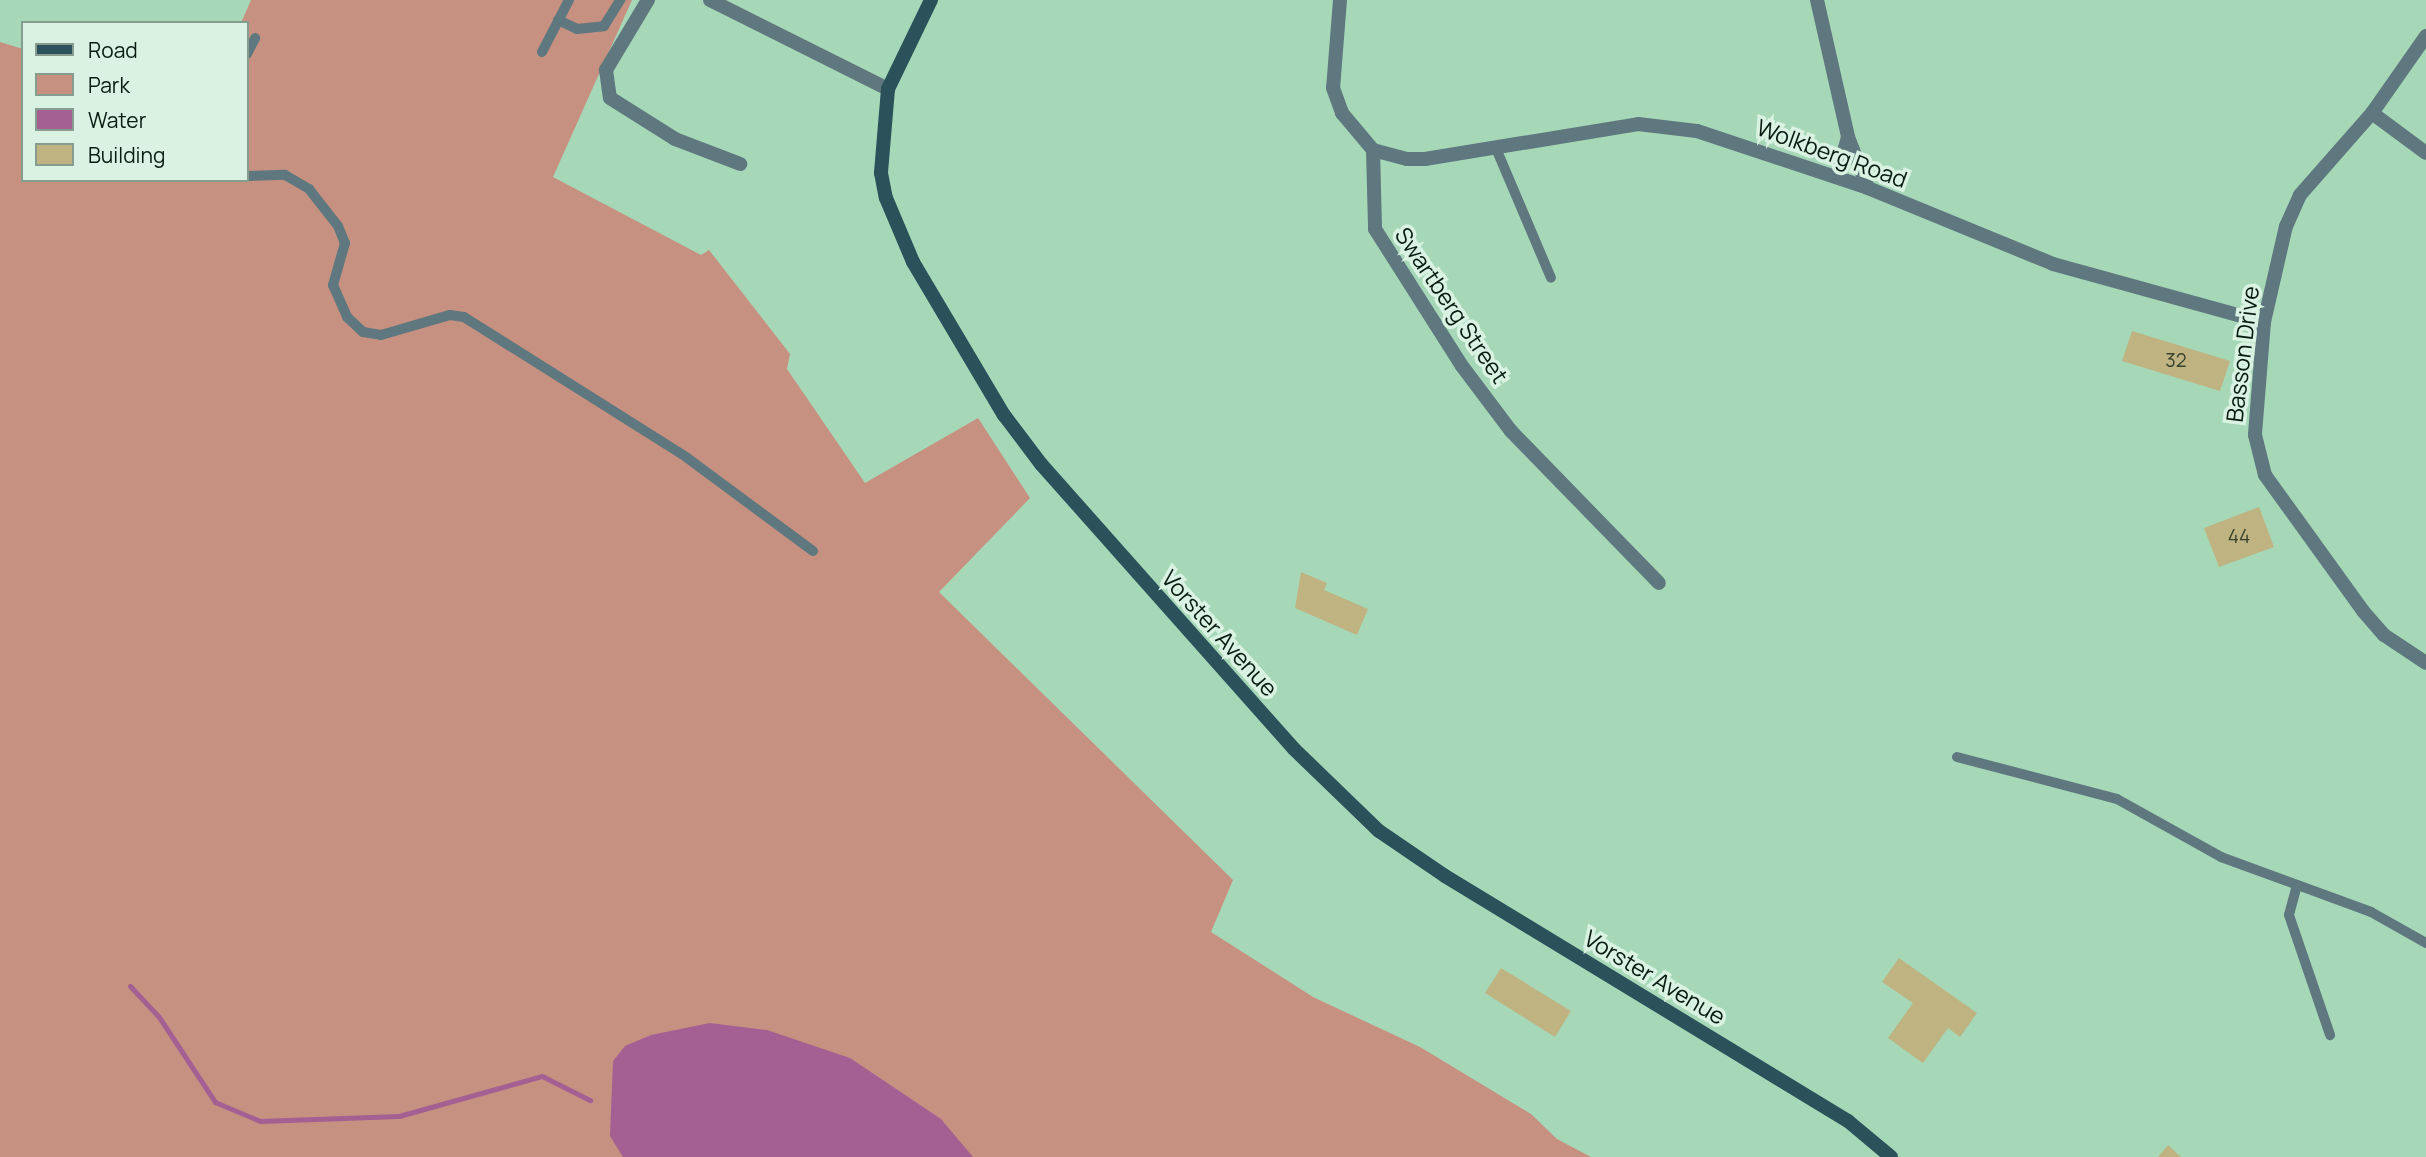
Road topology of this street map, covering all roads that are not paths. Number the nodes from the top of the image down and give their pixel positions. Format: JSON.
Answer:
{"nodes":[{"id":1,"x":569,"y":0,"type":"edge"},
{"id":2,"x":620,"y":0,"type":"edge"},
{"id":3,"x":648,"y":0,"type":"edge"},
{"id":4,"x":710,"y":0,"type":"edge"},
{"id":5,"x":930,"y":0,"type":"edge"},
{"id":6,"x":1340,"y":0,"type":"edge"},
{"id":7,"x":1818,"y":0,"type":"edge"},
{"id":8,"x":558,"y":20,"type":"junction"},
{"id":9,"x":2426,"y":36,"type":"edge"},
{"id":10,"x":255,"y":38,"type":"dead end"},
{"id":11,"x":248,"y":52,"type":"edge"},
{"id":12,"x":542,"y":52,"type":"dead end"},
{"id":13,"x":888,"y":89,"type":"junction"},
{"id":14,"x":2372,"y":113,"type":"junction"},
{"id":15,"x":1848,"y":137,"type":"junction"},
{"id":16,"x":1495,"y":146,"type":"junction"},
{"id":17,"x":1373,"y":150,"type":"junction"},
{"id":18,"x":2426,"y":153,"type":"edge"},
{"id":19,"x":740,"y":164,"type":"dead end"},
{"id":20,"x":248,"y":176,"type":"edge"},
{"id":21,"x":1837,"y":177,"type":"junction"},
{"id":22,"x":1868,"y":188,"type":"junction"},
{"id":23,"x":1551,"y":278,"type":"dead end"},
{"id":24,"x":2264,"y":322,"type":"junction"},
{"id":25,"x":813,"y":551,"type":"dead end"},
{"id":26,"x":1659,"y":583,"type":"dead end"},
{"id":27,"x":2426,"y":663,"type":"edge"},
{"id":28,"x":1957,"y":757,"type":"dead end"},
{"id":29,"x":2297,"y":885,"type":"junction"},
{"id":30,"x":2426,"y":943,"type":"edge"},
{"id":31,"x":2330,"y":1035,"type":"dead end"},
{"id":32,"x":1892,"y":1157,"type":"edge"}],
"edges":[{"from":1,"to":8,"type":"lane"},
{"from":2,"to":8,"type":"lane"},
{"from":3,"to":19,"type":"street"},
{"from":4,"to":13,"type":"street"},
{"from":5,"to":13,"type":"main road"},
{"from":6,"to":17,"type":"street"},
{"from":7,"to":15,"type":"street"},
{"from":8,"to":12,"type":"lane"},
{"from":9,"to":14,"type":"street","name":"Basson Drive"},
{"from":10,"to":11,"type":"lane"},
{"from":13,"to":32,"type":"main road","name":"Vorster Avenue"},
{"from":14,"to":18,"type":"street"},
{"from":14,"to":24,"type":"street","name":"Basson Drive"},
{"from":15,"to":21,"type":"street"},
{"from":15,"to":22,"type":"street"},
{"from":16,"to":17,"type":"street","name":"Wolkberg Road"},
{"from":16,"to":21,"type":"street","name":"Wolkberg Road"},
{"from":16,"to":23,"type":"lane"},
{"from":17,"to":26,"type":"street","name":"Swartberg Street"},
{"from":20,"to":25,"type":"lane"},
{"from":21,"to":22,"type":"street","name":"Wolkberg Road"},
{"from":22,"to":24,"type":"street","name":"Wolkberg Road"},
{"from":24,"to":27,"type":"street","name":"Basson Drive"},
{"from":28,"to":29,"type":"lane"},
{"from":29,"to":30,"type":"lane"},
{"from":29,"to":31,"type":"lane"}]}
